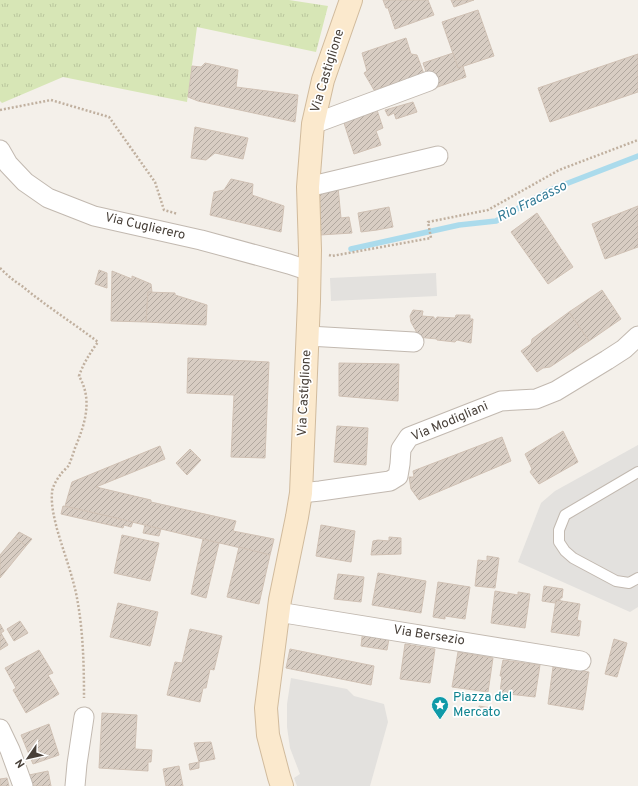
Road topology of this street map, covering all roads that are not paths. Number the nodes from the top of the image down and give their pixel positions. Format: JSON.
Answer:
{"nodes":[{"id":1,"x":350,"y":0,"type":"edge"},
{"id":2,"x":429,"y":81,"type":"dead end"},
{"id":3,"x":313,"y":124,"type":"junction"},
{"id":4,"x":0,"y":150,"type":"edge"},
{"id":5,"x":438,"y":156,"type":"dead end"},
{"id":6,"x":308,"y":187,"type":"junction"},
{"id":7,"x":310,"y":271,"type":"junction"},
{"id":8,"x":308,"y":336,"type":"junction"},
{"id":9,"x":638,"y":336,"type":"edge"},
{"id":10,"x":414,"y":342,"type":"dead end"},
{"id":11,"x":638,"y":472,"type":"edge"},
{"id":12,"x":301,"y":493,"type":"junction"},
{"id":13,"x":638,"y":578,"type":"edge"},
{"id":14,"x":278,"y":612,"type":"junction"},
{"id":15,"x":581,"y":661,"type":"dead end"},
{"id":16,"x":84,"y":716,"type":"road end"},
{"id":17,"x":0,"y":729,"type":"edge"},
{"id":18,"x":23,"y":786,"type":"edge"},
{"id":19,"x":76,"y":786,"type":"edge"},
{"id":20,"x":282,"y":786,"type":"edge"}],
"edges":[{"from":1,"to":3,"type":"main road","name":"Via Castiglione"},
{"from":2,"to":3,"type":"street"},
{"from":3,"to":6,"type":"main road","name":"Via Castiglione"},
{"from":4,"to":7,"type":"street","name":"Via Cuglierero"},
{"from":5,"to":6,"type":"street"},
{"from":6,"to":7,"type":"main road","name":"Via Castiglione"},
{"from":7,"to":8,"type":"main road","name":"Via Castiglione"},
{"from":8,"to":10,"type":"street"},
{"from":8,"to":12,"type":"main road","name":"Via Castiglione"},
{"from":9,"to":12,"type":"street","name":"Via Modigliani"},
{"from":11,"to":13,"type":"lane"},
{"from":12,"to":14,"type":"main road","name":"Via Castiglione"},
{"from":14,"to":15,"type":"street","name":"Via Bersezio"},
{"from":14,"to":20,"type":"main road","name":"Via Castiglione"},
{"from":16,"to":19,"type":"street"},
{"from":17,"to":18,"type":"street"}]}
